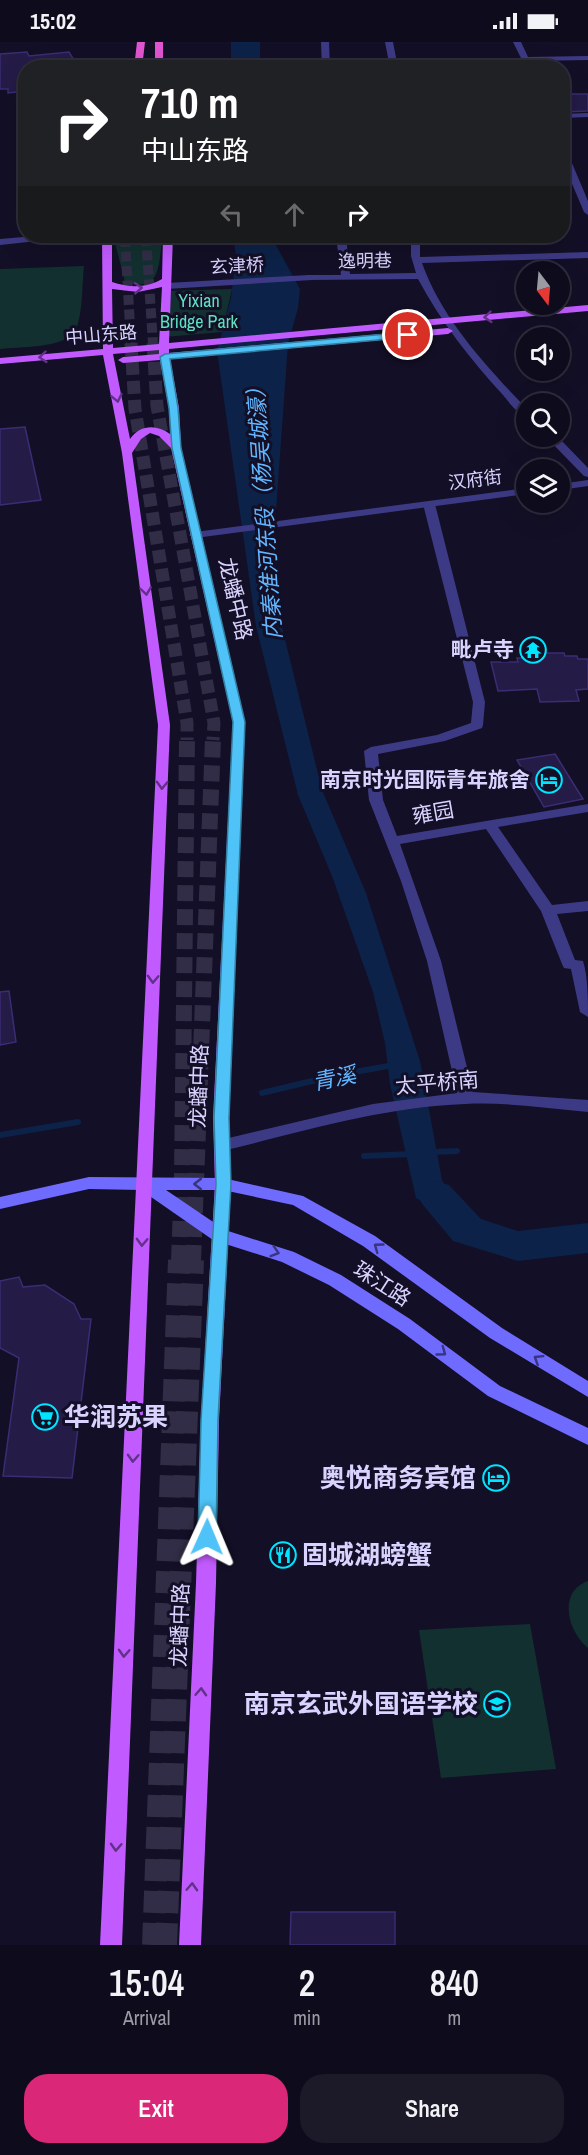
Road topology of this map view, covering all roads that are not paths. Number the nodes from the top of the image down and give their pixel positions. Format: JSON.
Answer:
{"nodes":[{"id":1,"x":325,"y":42,"type":"edge"},
{"id":2,"x":389,"y":42,"type":"edge"},
{"id":3,"x":517,"y":42,"type":"edge"},
{"id":4,"x":139,"y":44,"type":"edge"},
{"id":5,"x":160,"y":44,"type":"edge"},
{"id":6,"x":588,"y":58,"type":"edge"},
{"id":7,"x":138,"y":60,"type":"edge"},
{"id":8,"x":159,"y":60,"type":"edge"},
{"id":9,"x":326,"y":60,"type":"edge"},
{"id":10,"x":392,"y":60,"type":"edge"},
{"id":11,"x":526,"y":60,"type":"edge"},
{"id":12,"x":564,"y":60,"type":"edge"},
{"id":13,"x":588,"y":115,"type":"edge"},
{"id":14,"x":570,"y":116,"type":"edge"},
{"id":15,"x":570,"y":170,"type":"edge"},
{"id":16,"x":577,"y":188,"type":"junction"},
{"id":17,"x":588,"y":188,"type":"edge"},
{"id":18,"x":588,"y":212,"type":"edge"},
{"id":19,"x":18,"y":240,"type":"edge"},
{"id":20,"x":0,"y":242,"type":"edge"},
{"id":21,"x":107,"y":243,"type":"edge"},
{"id":22,"x":168,"y":243,"type":"edge"},
{"id":23,"x":342,"y":243,"type":"edge"},
{"id":24,"x":415,"y":243,"type":"edge"},
{"id":25,"x":588,"y":255,"type":"edge"},
{"id":26,"x":416,"y":260,"type":"junction"},
{"id":27,"x":422,"y":276,"type":"junction"},
{"id":28,"x":309,"y":278,"type":"joint"},
{"id":29,"x":346,"y":278,"type":"junction"},
{"id":30,"x":166,"y":283,"type":"junction"},
{"id":31,"x":108,"y":284,"type":"junction"},
{"id":32,"x":588,"y":308,"type":"edge"},
{"id":33,"x":588,"y":318,"type":"edge"},
{"id":34,"x":451,"y":325,"type":"junction"},
{"id":35,"x":165,"y":352,"type":"junction"},
{"id":36,"x":109,"y":356,"type":"junction"},
{"id":37,"x":0,"y":361,"type":"edge"},
{"id":38,"x":0,"y":370,"type":"edge"},
{"id":39,"x":516,"y":403,"type":"edge"},
{"id":40,"x":561,"y":447,"type":"edge"},
{"id":41,"x":176,"y":448,"type":"junction"},
{"id":42,"x":127,"y":453,"type":"junction"},
{"id":43,"x":588,"y":474,"type":"edge"},
{"id":44,"x":588,"y":483,"type":"edge"},
{"id":45,"x":570,"y":486,"type":"edge"},
{"id":46,"x":516,"y":492,"type":"edge"},
{"id":47,"x":429,"y":504,"type":"junction"},
{"id":48,"x":195,"y":535,"type":"junction"},
{"id":49,"x":588,"y":808,"type":"edge"},
{"id":50,"x":489,"y":824,"type":"junction"},
{"id":51,"x":392,"y":841,"type":"junction"},
{"id":52,"x":588,"y":906,"type":"edge"},
{"id":53,"x":548,"y":910,"type":"junction"},
{"id":54,"x":588,"y":1012,"type":"edge"},
{"id":55,"x":467,"y":1098,"type":"junction"},
{"id":56,"x":588,"y":1106,"type":"edge"},
{"id":57,"x":222,"y":1145,"type":"junction"},
{"id":58,"x":145,"y":1184,"type":"junction"},
{"id":59,"x":223,"y":1184,"type":"junction"},
{"id":60,"x":0,"y":1203,"type":"edge"},
{"id":61,"x":219,"y":1235,"type":"junction"},
{"id":62,"x":588,"y":1389,"type":"edge"},
{"id":63,"x":588,"y":1437,"type":"edge"},
{"id":64,"x":111,"y":1945,"type":"edge"},
{"id":65,"x":190,"y":1945,"type":"edge"}],
"edges":[{"from":1,"to":9,"type":"street"},
{"from":2,"to":10,"type":"street"},
{"from":3,"to":11,"type":"street"},
{"from":4,"to":7,"type":"highway"},
{"from":5,"to":8,"type":"highway"},
{"from":6,"to":12,"type":"street"},
{"from":13,"to":14,"type":"street"},
{"from":15,"to":16,"type":"street"},
{"from":16,"to":17,"type":"street"},
{"from":16,"to":18,"type":"street"},
{"from":19,"to":20,"type":"street"},
{"from":21,"to":31,"type":"main road"},
{"from":22,"to":30,"type":"main road","name":"龙蟠中路"},
{"from":23,"to":29,"type":"street"},
{"from":24,"to":26,"type":"street"},
{"from":25,"to":26,"type":"street"},
{"from":26,"to":27,"type":"street"},
{"from":27,"to":29,"type":"street","name":"逸明巷"},
{"from":27,"to":34,"type":"street"},
{"from":28,"to":29,"type":"street","name":"逸明巷"},
{"from":28,"to":30,"type":"street","name":"玄津桥"},
{"from":31,"to":30,"type":"main road","one_way":true},
{"from":30,"to":35,"type":"main road","name":"龙蟠中路"},
{"from":31,"to":36,"type":"main road"},
{"from":32,"to":34,"type":"main road","one_way":true},
{"from":33,"to":34,"type":"main road"},
{"from":34,"to":35,"type":"main road","name":"中山东路"},
{"from":34,"to":39,"type":"street"},
{"from":35,"to":36,"type":"main road","name":"中山东路"},
{"from":35,"to":41,"type":"main road","name":"龙蟠中路"},
{"from":36,"to":37,"type":"main road","name":"中山东路","one_way":true},
{"from":36,"to":38,"type":"main road","name":"中山东路"},
{"from":36,"to":42,"type":"main road","one_way":true},
{"from":40,"to":43,"type":"street"},
{"from":41,"to":42,"type":"main road"},
{"from":41,"to":48,"type":"main road","name":"龙蟠中路"},
{"from":42,"to":58,"type":"main road","one_way":true},
{"from":44,"to":45,"type":"street"},
{"from":46,"to":47,"type":"street","name":"汉府街"},
{"from":47,"to":48,"type":"street","name":"汉府街"},
{"from":47,"to":51,"type":"street"},
{"from":48,"to":57,"type":"main road","name":"龙蟠中路"},
{"from":49,"to":50,"type":"street","name":"雍园"},
{"from":50,"to":51,"type":"street","name":"雍园"},
{"from":50,"to":53,"type":"street"},
{"from":51,"to":55,"type":"street"},
{"from":52,"to":53,"type":"street"},
{"from":53,"to":54,"type":"street"},
{"from":55,"to":56,"type":"street","name":"太平桥南"},
{"from":55,"to":57,"type":"street","name":"太平桥南"},
{"from":57,"to":59,"type":"main road","name":"龙蟠中路"},
{"from":59,"to":58,"type":"main road","name":"珠江路","one_way":true},
{"from":58,"to":60,"type":"main road","name":"珠江路"},
{"from":58,"to":61,"type":"main road","name":"珠江路"},
{"from":58,"to":64,"type":"main road","one_way":true},
{"from":59,"to":61,"type":"main road","name":"龙蟠中路"},
{"from":62,"to":59,"type":"main road","name":"珠江路","one_way":true},
{"from":61,"to":63,"type":"main road","name":"珠江路","one_way":true},
{"from":65,"to":61,"type":"main road","name":"龙蟠中路","one_way":true}]}
